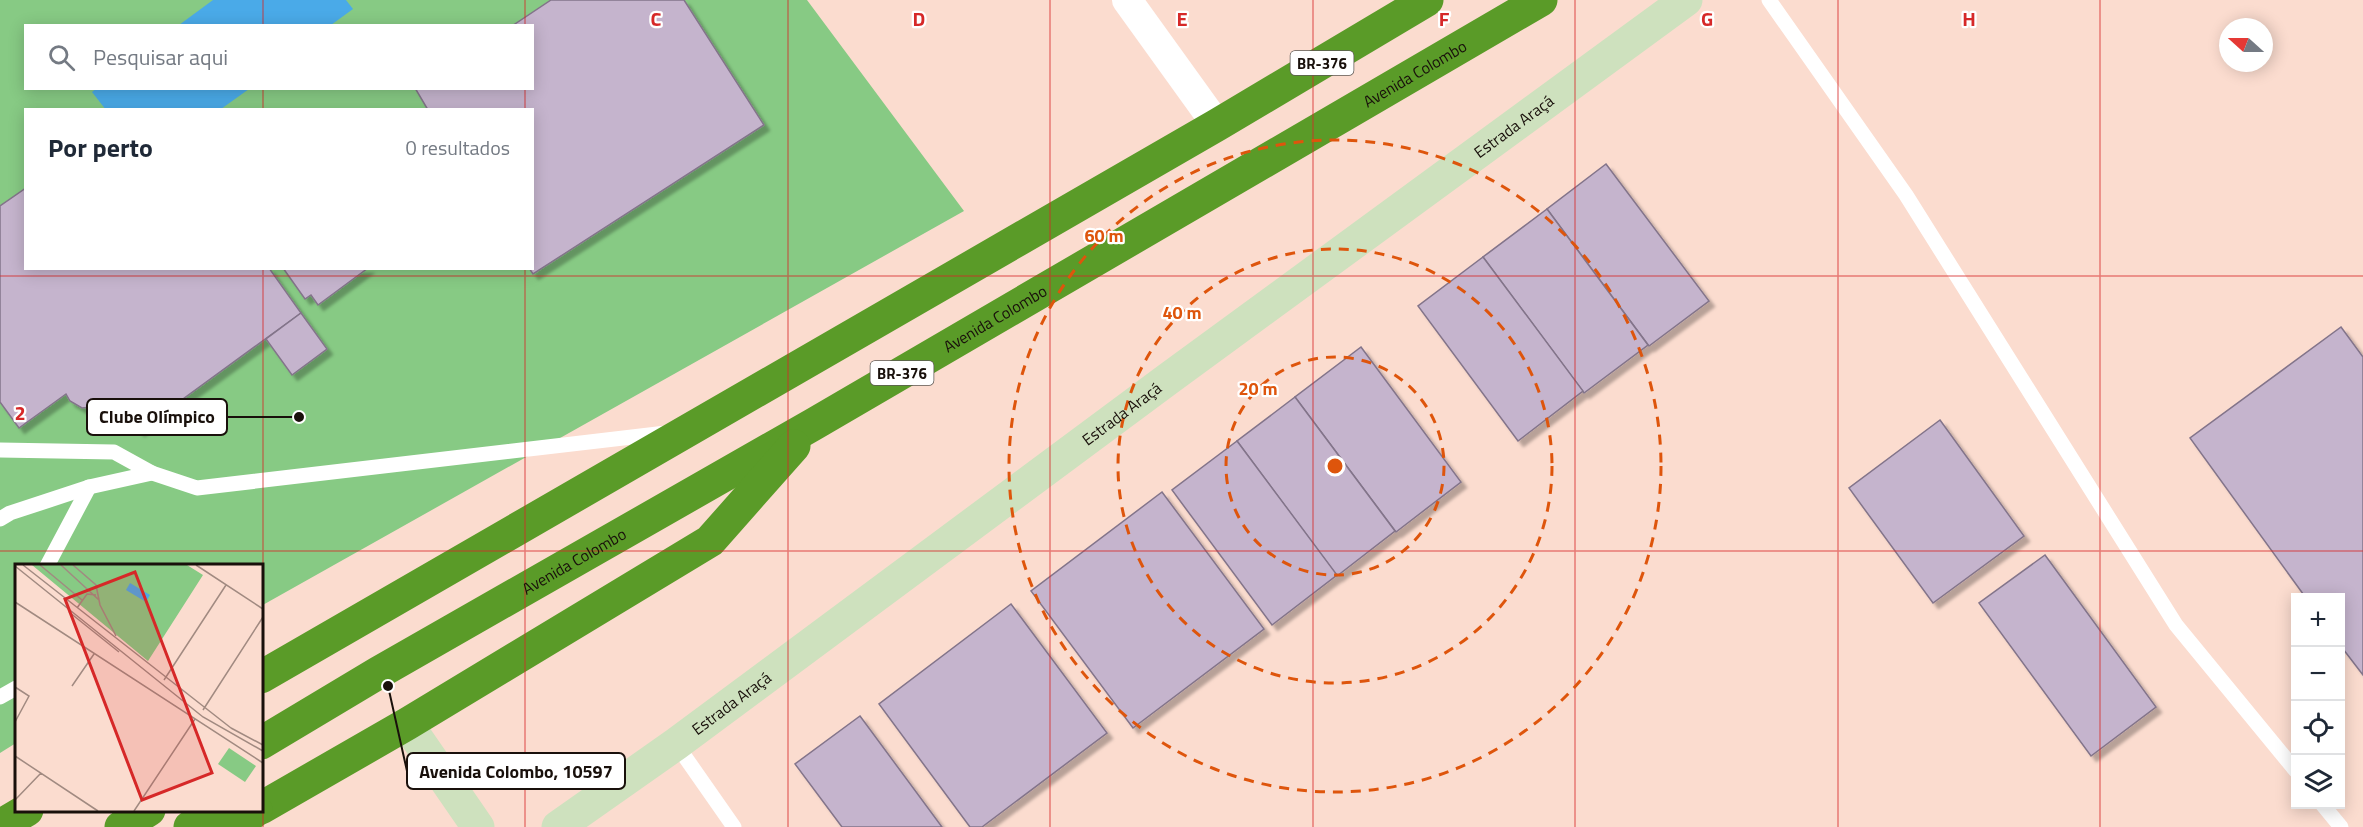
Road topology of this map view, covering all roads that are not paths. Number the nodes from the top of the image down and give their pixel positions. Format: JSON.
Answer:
{"nodes":[{"id":1,"x":1127,"y":0,"type":"edge"},
{"id":2,"x":1427,"y":0,"type":"edge"},
{"id":3,"x":1541,"y":0,"type":"edge"},
{"id":4,"x":1686,"y":0,"type":"edge"},
{"id":5,"x":1769,"y":0,"type":"edge"},
{"id":6,"x":1217,"y":125,"type":"junction"},
{"id":7,"x":814,"y":424,"type":"junction"},
{"id":8,"x":687,"y":431,"type":"junction"},
{"id":9,"x":0,"y":450,"type":"edge"},
{"id":10,"x":152,"y":473,"type":"junction"},
{"id":11,"x":89,"y":488,"type":"junction"},
{"id":12,"x":0,"y":519,"type":"edge"},
{"id":13,"x":48,"y":564,"type":"edge"},
{"id":14,"x":262,"y":676,"type":"edge"},
{"id":15,"x":15,"y":689,"type":"edge"},
{"id":16,"x":0,"y":697,"type":"edge"},
{"id":17,"x":407,"y":724,"type":"junction"},
{"id":18,"x":262,"y":742,"type":"edge"},
{"id":19,"x":676,"y":744,"type":"junction"},
{"id":20,"x":2291,"y":766,"type":"edge"},
{"id":21,"x":262,"y":807,"type":"edge"},
{"id":22,"x":2326,"y":809,"type":"edge"},
{"id":23,"x":24,"y":812,"type":"edge"},
{"id":24,"x":146,"y":812,"type":"edge"},
{"id":25,"x":254,"y":812,"type":"edge"},
{"id":26,"x":0,"y":826,"type":"edge"},
{"id":27,"x":121,"y":827,"type":"edge"},
{"id":28,"x":190,"y":827,"type":"edge"},
{"id":29,"x":478,"y":827,"type":"edge"},
{"id":30,"x":558,"y":827,"type":"edge"},
{"id":31,"x":734,"y":827,"type":"edge"},
{"id":32,"x":2341,"y":827,"type":"edge"}],
"edges":[{"from":1,"to":6,"type":"street"},
{"from":2,"to":6,"type":"highway","number":"BR-376"},
{"from":3,"to":7,"type":"highway","name":"Avenida Colombo","number":"BR-376"},
{"from":4,"to":19,"type":"street","name":"Estrada Araçá"},
{"from":5,"to":20,"type":"lane"},
{"from":6,"to":8,"type":"highway","number":"BR-376"},
{"from":7,"to":17,"type":"highway"},
{"from":7,"to":18,"type":"highway","name":"Avenida Colombo","number":"BR-376"},
{"from":8,"to":10,"type":"lane"},
{"from":8,"to":14,"type":"highway","number":"BR-376"},
{"from":9,"to":10,"type":"lane"},
{"from":10,"to":11,"type":"lane"},
{"from":11,"to":12,"type":"lane"},
{"from":11,"to":13,"type":"lane"},
{"from":15,"to":16,"type":"lane"},
{"from":17,"to":21,"type":"highway"},
{"from":17,"to":29,"type":"street"},
{"from":19,"to":30,"type":"street","name":"Estrada Araçá"},
{"from":19,"to":31,"type":"lane"},
{"from":22,"to":32,"type":"lane"},
{"from":23,"to":26,"type":"highway"},
{"from":24,"to":27,"type":"highway"},
{"from":25,"to":28,"type":"highway"}]}
